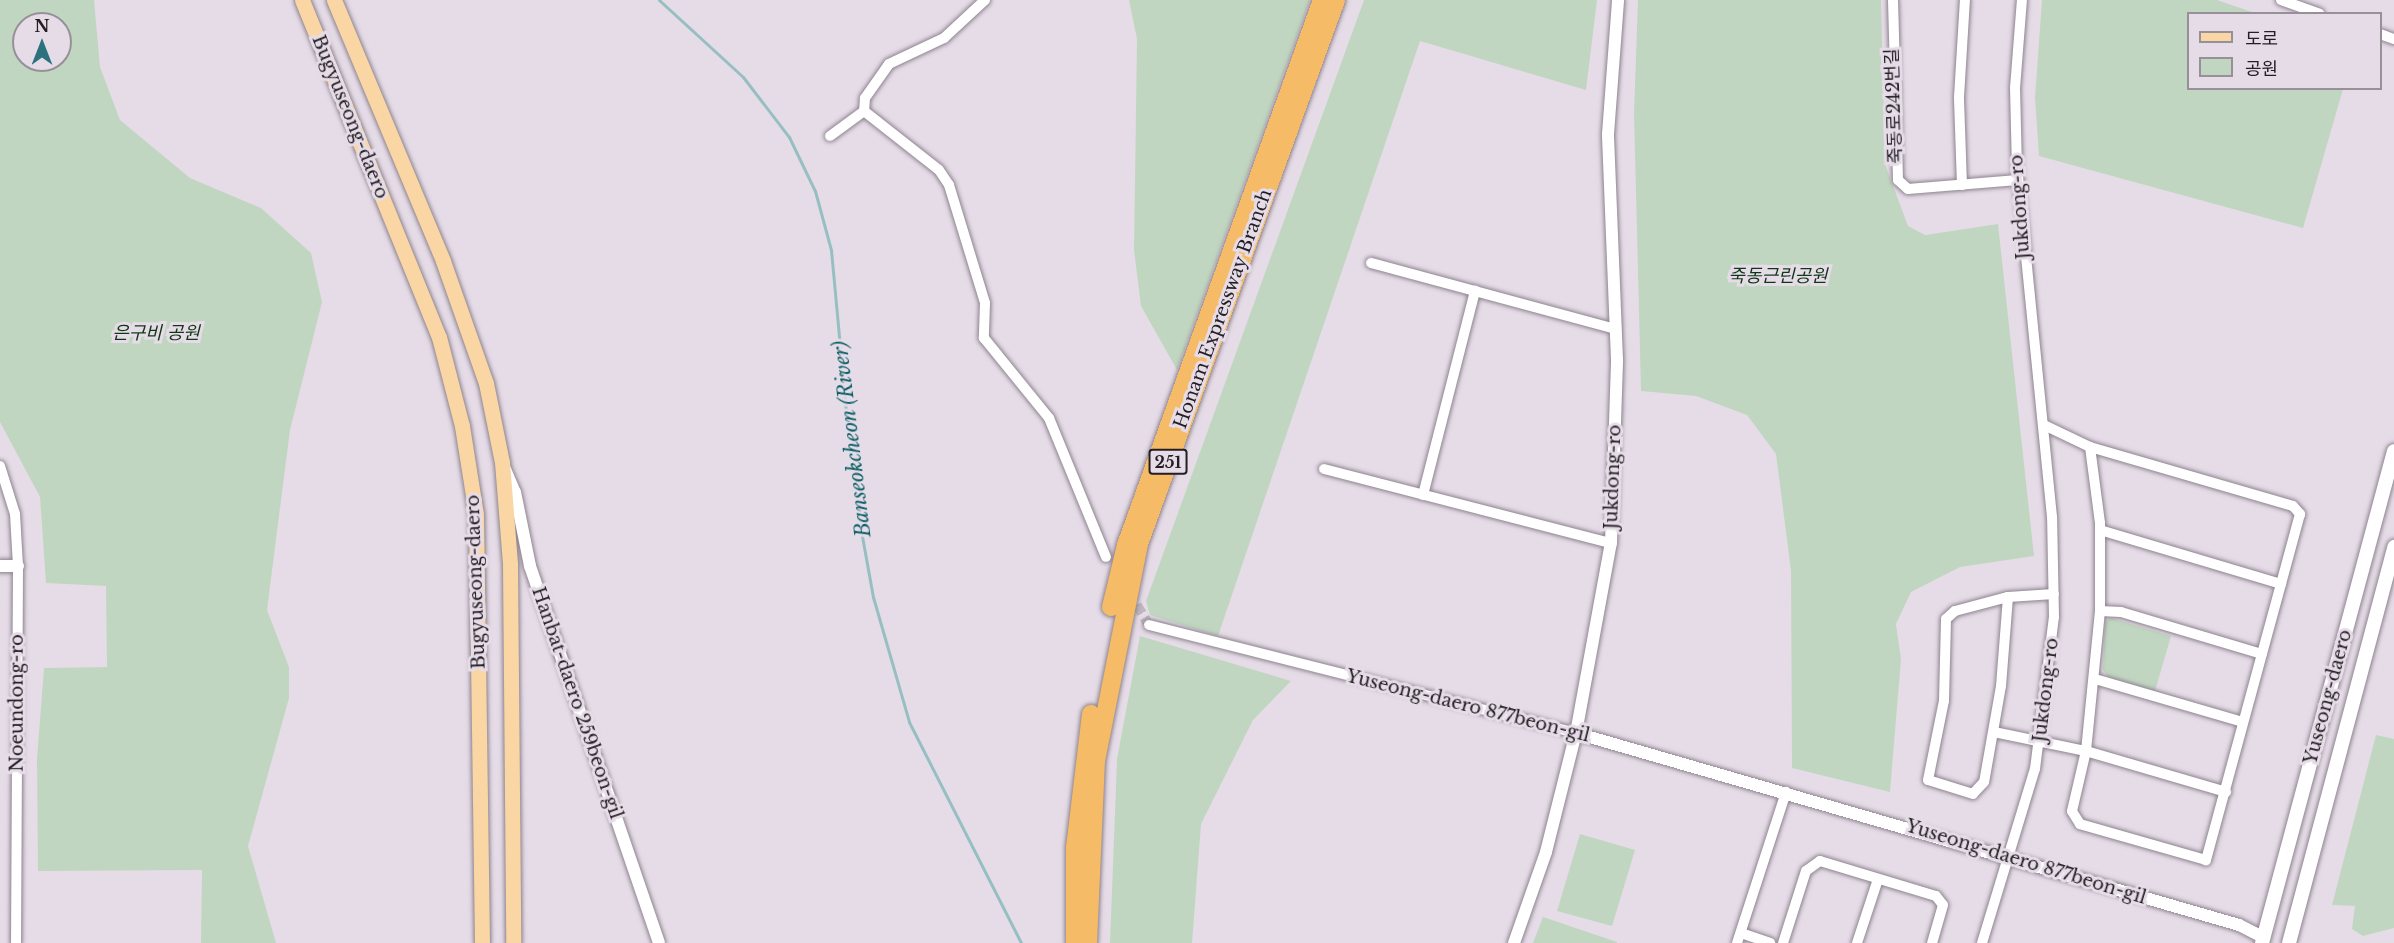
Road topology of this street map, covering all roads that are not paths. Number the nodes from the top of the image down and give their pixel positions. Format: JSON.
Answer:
{"nodes":[{"id":1,"x":302,"y":0,"type":"edge"},
{"id":2,"x":334,"y":0,"type":"edge"},
{"id":3,"x":985,"y":0,"type":"edge"},
{"id":4,"x":1322,"y":0,"type":"edge"},
{"id":5,"x":1336,"y":0,"type":"edge"},
{"id":6,"x":1618,"y":0,"type":"edge"},
{"id":7,"x":1893,"y":0,"type":"edge"},
{"id":8,"x":1965,"y":0,"type":"edge"},
{"id":9,"x":2022,"y":0,"type":"edge"},
{"id":10,"x":2281,"y":0,"type":"edge"},
{"id":11,"x":2314,"y":12,"type":"edge"},
{"id":12,"x":864,"y":111,"type":"junction"},
{"id":13,"x":830,"y":136,"type":"dead end"},
{"id":14,"x":2018,"y":180,"type":"junction"},
{"id":15,"x":1962,"y":185,"type":"junction"},
{"id":16,"x":1371,"y":263,"type":"dead end"},
{"id":17,"x":1475,"y":291,"type":"junction"},
{"id":18,"x":1616,"y":329,"type":"junction"},
{"id":19,"x":2044,"y":425,"type":"junction"},
{"id":20,"x":2090,"y":447,"type":"junction"},
{"id":21,"x":2394,"y":451,"type":"edge"},
{"id":22,"x":502,"y":462,"type":"junction"},
{"id":23,"x":0,"y":466,"type":"edge"},
{"id":24,"x":1324,"y":469,"type":"dead end"},
{"id":25,"x":1423,"y":495,"type":"junction"},
{"id":26,"x":2100,"y":530,"type":"junction"},
{"id":27,"x":1611,"y":543,"type":"junction"},
{"id":28,"x":2394,"y":547,"type":"edge"},
{"id":29,"x":1106,"y":556,"type":"dead end"},
{"id":30,"x":0,"y":566,"type":"edge"},
{"id":31,"x":18,"y":566,"type":"junction"},
{"id":32,"x":2281,"y":584,"type":"junction"},
{"id":33,"x":2054,"y":594,"type":"junction"},
{"id":34,"x":2008,"y":597,"type":"junction"},
{"id":35,"x":2100,"y":611,"type":"junction"},
{"id":36,"x":1149,"y":625,"type":"tunnel mouth"},
{"id":37,"x":2262,"y":654,"type":"junction"},
{"id":38,"x":2095,"y":679,"type":"junction"},
{"id":39,"x":2243,"y":722,"type":"junction"},
{"id":40,"x":1994,"y":732,"type":"junction"},
{"id":41,"x":1576,"y":733,"type":"junction"},
{"id":42,"x":2040,"y":742,"type":"junction"},
{"id":43,"x":2086,"y":751,"type":"junction"},
{"id":44,"x":1786,"y":792,"type":"junction"},
{"id":45,"x":2226,"y":792,"type":"junction"},
{"id":46,"x":2009,"y":859,"type":"junction"},
{"id":47,"x":1878,"y":879,"type":"junction"},
{"id":48,"x":1739,"y":938,"type":"edge"},
{"id":49,"x":2266,"y":942,"type":"edge"},
{"id":50,"x":16,"y":943,"type":"edge"},
{"id":51,"x":482,"y":943,"type":"edge"},
{"id":52,"x":513,"y":943,"type":"edge"},
{"id":53,"x":659,"y":943,"type":"edge"},
{"id":54,"x":1074,"y":943,"type":"edge"},
{"id":55,"x":1088,"y":943,"type":"edge"},
{"id":56,"x":1514,"y":943,"type":"edge"},
{"id":57,"x":1770,"y":943,"type":"edge"},
{"id":58,"x":1783,"y":943,"type":"edge"},
{"id":59,"x":1857,"y":943,"type":"edge"},
{"id":60,"x":1932,"y":943,"type":"edge"},
{"id":61,"x":1982,"y":943,"type":"edge"},
{"id":62,"x":2289,"y":943,"type":"edge"}],
"edges":[{"from":1,"to":51,"type":"main road","name":"Bugyuseong-daero"},
{"from":2,"to":22,"type":"main road","name":"Bugyuseong-daero"},
{"from":3,"to":12,"type":"street"},
{"from":4,"to":54,"type":"highway","name":"Honam Expressway Branch","number":"251"},
{"from":5,"to":55,"type":"highway","name":"Honam Expressway Branch","number":"251"},
{"from":6,"to":18,"type":"street","name":"Jukdong-ro"},
{"from":7,"to":15,"type":"street","name":"죽동로242번길"},
{"from":8,"to":15,"type":"street"},
{"from":9,"to":14,"type":"street","name":"Jukdong-ro"},
{"from":10,"to":11,"type":"street"},
{"from":12,"to":13,"type":"street"},
{"from":12,"to":29,"type":"street"},
{"from":14,"to":15,"type":"street","name":"죽동로242번길"},
{"from":14,"to":19,"type":"street","name":"Jukdong-ro"},
{"from":16,"to":17,"type":"street"},
{"from":17,"to":18,"type":"street"},
{"from":17,"to":25,"type":"street"},
{"from":18,"to":27,"type":"street","name":"Jukdong-ro"},
{"from":19,"to":20,"type":"street"},
{"from":19,"to":33,"type":"street","name":"Jukdong-ro"},
{"from":20,"to":26,"type":"street"},
{"from":20,"to":32,"type":"street"},
{"from":21,"to":49,"type":"main road","name":"Yuseong-daero"},
{"from":22,"to":52,"type":"main road","name":"Bugyuseong-daero"},
{"from":22,"to":53,"type":"street","name":"Hanbat-daero 259beon-gil"},
{"from":23,"to":31,"type":"street","name":"Noeundong-ro"},
{"from":24,"to":25,"type":"street"},
{"from":25,"to":27,"type":"street"},
{"from":26,"to":32,"type":"street"},
{"from":26,"to":35,"type":"street"},
{"from":27,"to":41,"type":"street","name":"Jukdong-ro"},
{"from":28,"to":62,"type":"main road","name":"Yuseong-daero"},
{"from":30,"to":31,"type":"street"},
{"from":31,"to":50,"type":"street","name":"Noeundong-ro"},
{"from":32,"to":37,"type":"street"},
{"from":33,"to":34,"type":"street"},
{"from":33,"to":42,"type":"street","name":"Jukdong-ro"},
{"from":34,"to":40,"type":"street"},
{"from":34,"to":40,"type":"street"},
{"from":35,"to":37,"type":"street"},
{"from":35,"to":38,"type":"street"},
{"from":36,"to":41,"type":"street","name":"Yuseong-daero 877beon-gil"},
{"from":37,"to":39,"type":"street"},
{"from":38,"to":39,"type":"street"},
{"from":38,"to":43,"type":"street"},
{"from":39,"to":45,"type":"street"},
{"from":40,"to":42,"type":"street"},
{"from":41,"to":44,"type":"street","name":"Yuseong-daero 877beon-gil"},
{"from":41,"to":56,"type":"street","name":"Jukdong-ro"},
{"from":42,"to":43,"type":"street"},
{"from":42,"to":46,"type":"street","name":"Jukdong-ro"},
{"from":43,"to":45,"type":"street"},
{"from":43,"to":45,"type":"street"},
{"from":44,"to":46,"type":"street","name":"Yuseong-daero 877beon-gil"},
{"from":44,"to":48,"type":"street"},
{"from":46,"to":49,"type":"street","name":"Yuseong-daero 877beon-gil"},
{"from":46,"to":61,"type":"street","name":"Jukdong-ro"},
{"from":47,"to":58,"type":"street"},
{"from":47,"to":59,"type":"street"},
{"from":47,"to":60,"type":"street"},
{"from":48,"to":57,"type":"street"}]}
